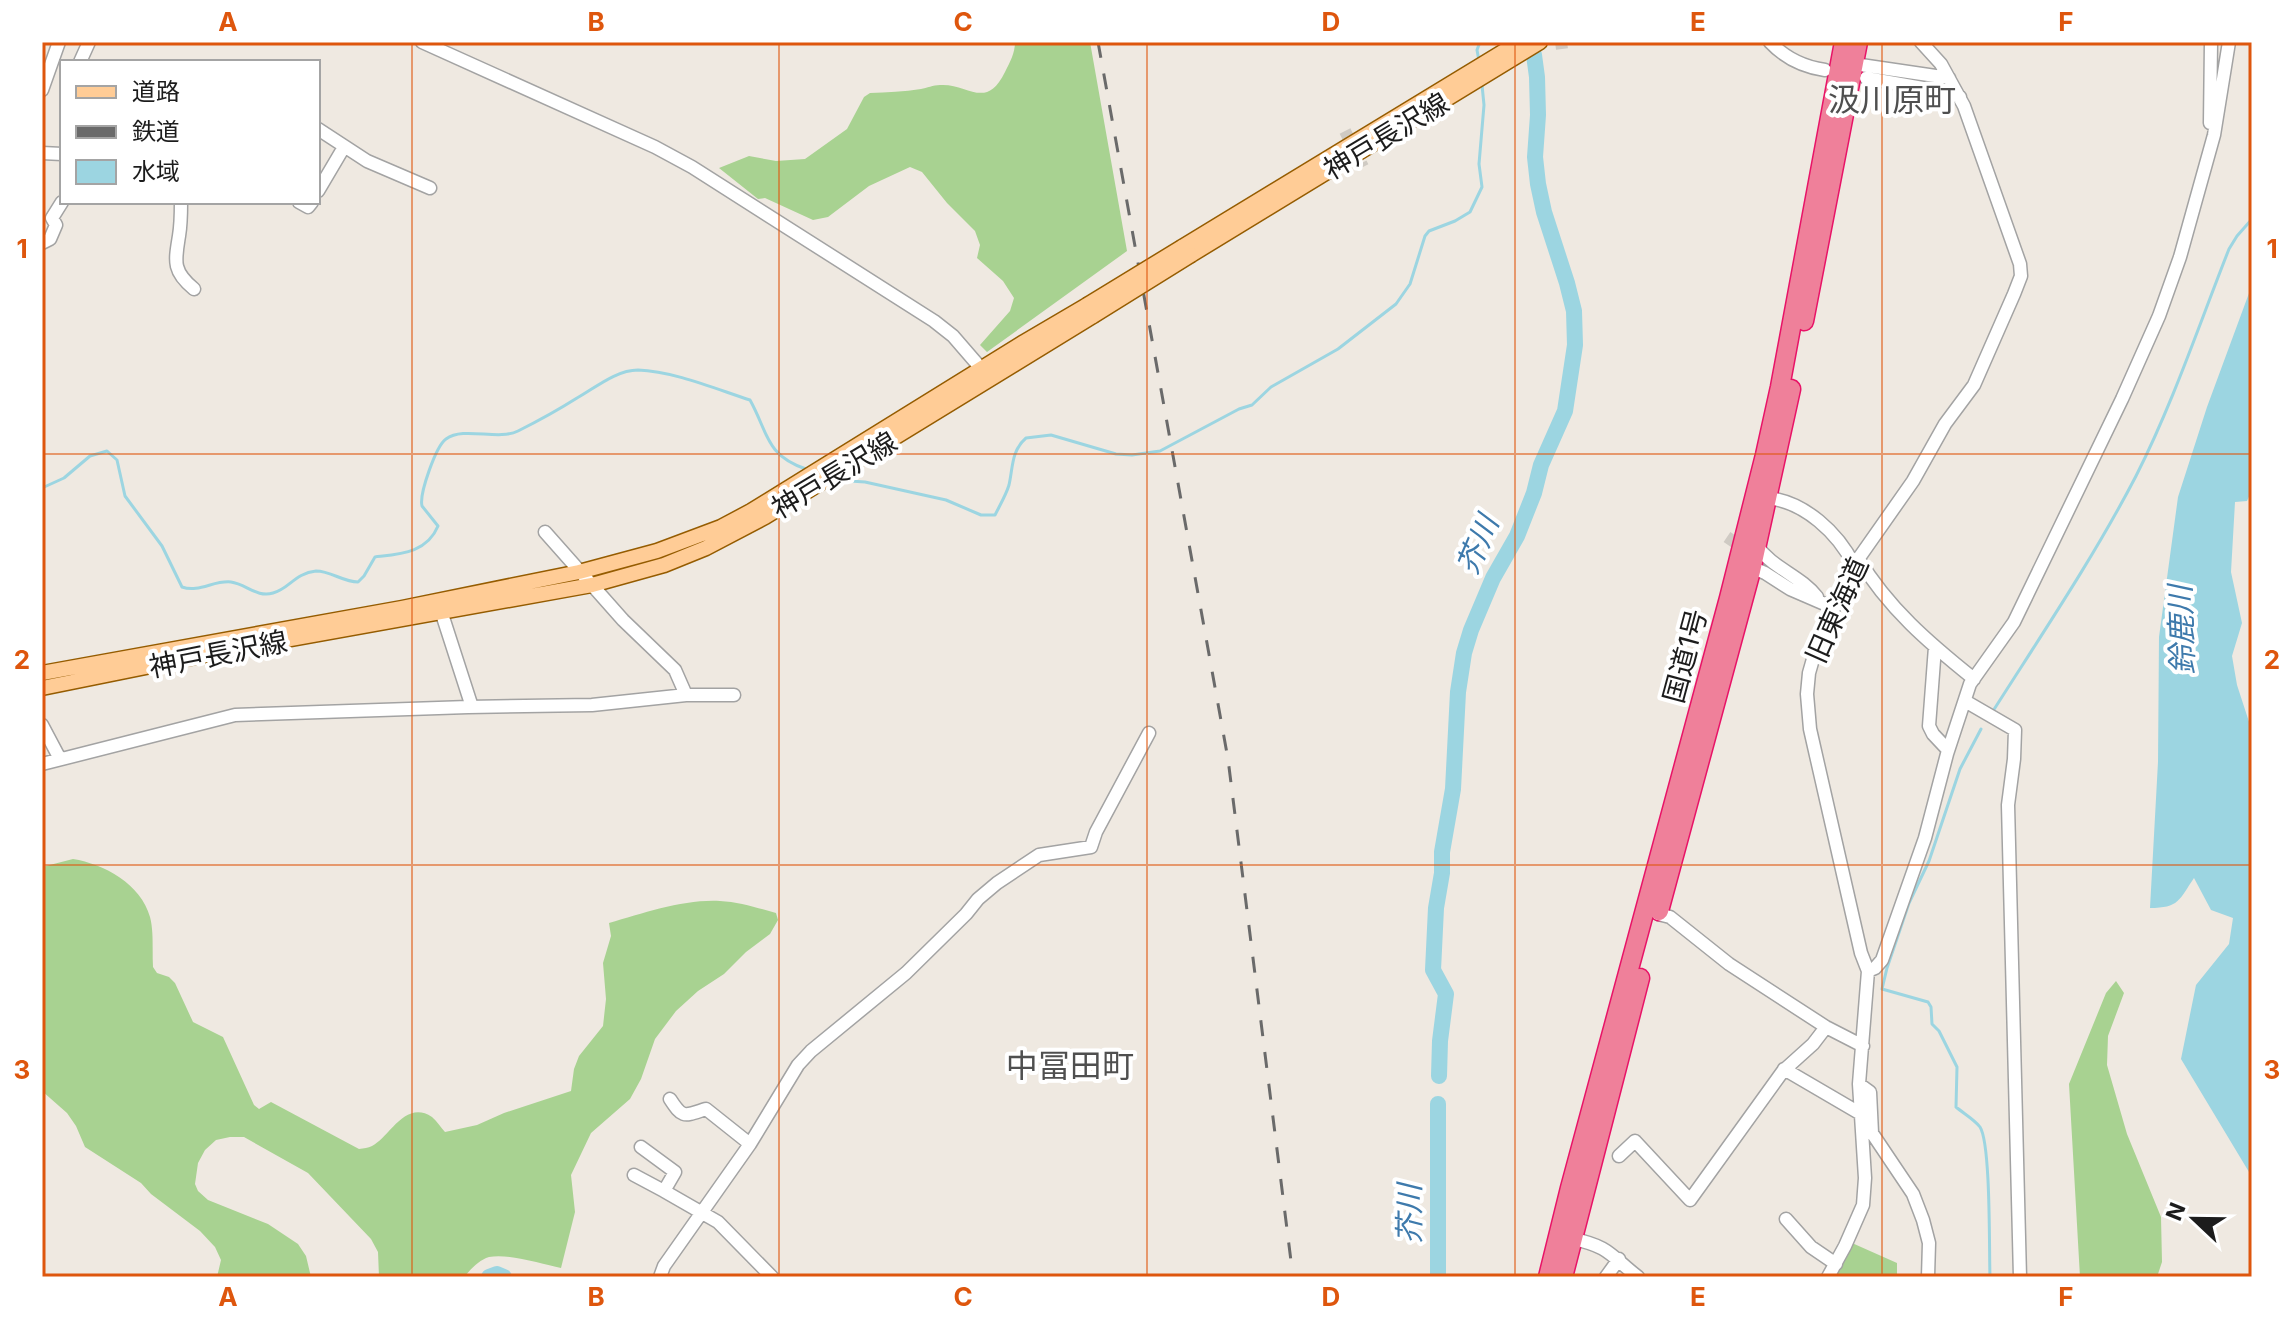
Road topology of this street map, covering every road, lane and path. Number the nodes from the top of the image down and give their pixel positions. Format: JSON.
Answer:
{"nodes":[{"id":1,"x":59,"y":42,"type":"edge"},
{"id":2,"x":422,"y":42,"type":"edge"},
{"id":3,"x":1509,"y":42,"type":"edge"},
{"id":4,"x":1519,"y":42,"type":"edge"},
{"id":5,"x":1540,"y":42,"type":"edge"},
{"id":6,"x":1770,"y":42,"type":"edge"},
{"id":7,"x":1844,"y":42,"type":"edge"},
{"id":8,"x":1858,"y":42,"type":"edge"},
{"id":9,"x":1921,"y":42,"type":"edge"},
{"id":10,"x":2211,"y":42,"type":"edge"},
{"id":11,"x":2229,"y":42,"type":"edge"},
{"id":12,"x":1825,"y":70,"type":"dead end"},
{"id":13,"x":1860,"y":71,"type":"junction"},
{"id":14,"x":1464,"y":75,"type":"junction"},
{"id":15,"x":1949,"y":78,"type":"junction"},
{"id":16,"x":1454,"y":88,"type":"junction"},
{"id":17,"x":42,"y":90,"type":"edge"},
{"id":18,"x":1960,"y":97,"type":"junction"},
{"id":19,"x":320,"y":130,"type":"edge"},
{"id":20,"x":2214,"y":135,"type":"junction"},
{"id":21,"x":344,"y":147,"type":"junction"},
{"id":22,"x":320,"y":188,"type":"edge"},
{"id":23,"x":430,"y":188,"type":"dead end"},
{"id":24,"x":61,"y":204,"type":"edge"},
{"id":25,"x":181,"y":204,"type":"edge"},
{"id":26,"x":42,"y":243,"type":"edge"},
{"id":27,"x":194,"y":289,"type":"dead end"},
{"id":28,"x":986,"y":374,"type":"junction"},
{"id":29,"x":1768,"y":498,"type":"junction"},
{"id":30,"x":545,"y":532,"type":"dead end"},
{"id":31,"x":1757,"y":546,"type":"junction"},
{"id":32,"x":1856,"y":561,"type":"junction"},
{"id":33,"x":1751,"y":571,"type":"junction"},
{"id":34,"x":579,"y":572,"type":"junction"},
{"id":35,"x":1779,"y":573,"type":"tunnel mouth"},
{"id":36,"x":592,"y":585,"type":"junction"},
{"id":37,"x":1819,"y":600,"type":"junction"},
{"id":38,"x":1834,"y":608,"type":"junction"},
{"id":39,"x":441,"y":611,"type":"junction"},
{"id":40,"x":1935,"y":647,"type":"junction"},
{"id":41,"x":42,"y":673,"type":"edge"},
{"id":42,"x":1974,"y":679,"type":"junction"},
{"id":43,"x":42,"y":688,"type":"edge"},
{"id":44,"x":686,"y":695,"type":"junction"},
{"id":45,"x":734,"y":695,"type":"dead end"},
{"id":46,"x":1965,"y":701,"type":"junction"},
{"id":47,"x":472,"y":707,"type":"junction"},
{"id":48,"x":42,"y":725,"type":"edge"},
{"id":49,"x":1149,"y":733,"type":"dead end"},
{"id":50,"x":1948,"y":750,"type":"junction"},
{"id":51,"x":60,"y":759,"type":"junction"},
{"id":52,"x":42,"y":764,"type":"edge"},
{"id":53,"x":1658,"y":914,"type":"junction"},
{"id":54,"x":1868,"y":971,"type":"junction"},
{"id":55,"x":1826,"y":1027,"type":"junction"},
{"id":56,"x":1863,"y":1046,"type":"junction"},
{"id":57,"x":1784,"y":1069,"type":"junction"},
{"id":58,"x":1859,"y":1084,"type":"junction"},
{"id":59,"x":670,"y":1099,"type":"dead end"},
{"id":60,"x":1861,"y":1114,"type":"junction"},
{"id":61,"x":750,"y":1144,"type":"junction"},
{"id":62,"x":641,"y":1147,"type":"dead end"},
{"id":63,"x":1619,"y":1156,"type":"dead end"},
{"id":64,"x":634,"y":1175,"type":"dead end"},
{"id":65,"x":664,"y":1191,"type":"junction"},
{"id":66,"x":701,"y":1214,"type":"junction"},
{"id":67,"x":1786,"y":1219,"type":"dead end"},
{"id":68,"x":1573,"y":1239,"type":"junction"},
{"id":69,"x":1619,"y":1259,"type":"junction"},
{"id":70,"x":1836,"y":1264,"type":"junction"},
{"id":71,"x":660,"y":1277,"type":"edge"},
{"id":72,"x":772,"y":1277,"type":"edge"},
{"id":73,"x":1548,"y":1277,"type":"edge"},
{"id":74,"x":1563,"y":1277,"type":"edge"},
{"id":75,"x":1606,"y":1277,"type":"edge"},
{"id":76,"x":1638,"y":1277,"type":"edge"},
{"id":77,"x":1828,"y":1277,"type":"edge"},
{"id":78,"x":1928,"y":1277,"type":"edge"},
{"id":79,"x":2020,"y":1277,"type":"edge"}],
"edges":[{"from":1,"to":17,"type":"street"},
{"from":2,"to":28,"type":"street"},
{"from":3,"to":14,"type":"main road","name":"神戸長沢線"},
{"from":4,"to":14,"type":"main road","name":"神戸長沢線"},
{"from":5,"to":16,"type":"main road","name":"神戸長沢線"},
{"from":6,"to":12,"type":"street"},
{"from":7,"to":73,"type":"highway","name":"国道1号"},
{"from":8,"to":13,"type":"highway","name":"国道1号"},
{"from":9,"to":15,"type":"street","name":"旧東海道"},
{"from":10,"to":20,"type":"street"},
{"from":11,"to":20,"type":"street"},
{"from":13,"to":15,"type":"street"},
{"from":13,"to":18,"type":"street"},
{"from":13,"to":29,"type":"highway","name":"国道1号"},
{"from":14,"to":16,"type":"main road","name":"神戸長沢線"},
{"from":15,"to":18,"type":"street","name":"旧東海道"},
{"from":16,"to":28,"type":"main road","name":"神戸長沢線","bridge":true},
{"from":18,"to":32,"type":"street","name":"旧東海道"},
{"from":19,"to":21,"type":"street"},
{"from":20,"to":42,"type":"street"},
{"from":21,"to":22,"type":"street"},
{"from":21,"to":23,"type":"street"},
{"from":24,"to":26,"type":"street"},
{"from":25,"to":27,"type":"street"},
{"from":28,"to":34,"type":"main road","name":"神戸長沢線"},
{"from":28,"to":36,"type":"main road","name":"神戸長沢線"},
{"from":29,"to":31,"type":"highway","name":"国道1号"},
{"from":29,"to":32,"type":"street"},
{"from":30,"to":34,"type":"street"},
{"from":31,"to":33,"type":"highway","name":"国道1号"},
{"from":31,"to":37,"type":"street"},
{"from":32,"to":38,"type":"street","name":"旧東海道"},
{"from":32,"to":40,"type":"street"},
{"from":33,"to":37,"type":"street"},
{"from":33,"to":53,"type":"highway","name":"国道1号"},
{"from":34,"to":36,"type":"street"},
{"from":34,"to":41,"type":"main road","name":"神戸長沢線"},
{"from":35,"to":37,"type":"street"},
{"from":36,"to":39,"type":"main road","name":"神戸長沢線"},
{"from":36,"to":44,"type":"street"},
{"from":37,"to":38,"type":"street"},
{"from":38,"to":54,"type":"street","name":"旧東海道"},
{"from":39,"to":43,"type":"main road","name":"神戸長沢線"},
{"from":39,"to":47,"type":"street"},
{"from":40,"to":42,"type":"street"},
{"from":40,"to":50,"type":"street"},
{"from":42,"to":46,"type":"street"},
{"from":44,"to":45,"type":"street"},
{"from":44,"to":47,"type":"street"},
{"from":46,"to":50,"type":"street"},
{"from":46,"to":79,"type":"street"},
{"from":47,"to":51,"type":"street"},
{"from":48,"to":51,"type":"street"},
{"from":49,"to":61,"type":"street"},
{"from":50,"to":54,"type":"street"},
{"from":51,"to":52,"type":"street"},
{"from":53,"to":55,"type":"street"},
{"from":53,"to":68,"type":"highway","name":"国道1号"},
{"from":54,"to":56,"type":"street","name":"旧東海道"},
{"from":55,"to":56,"type":"street"},
{"from":55,"to":57,"type":"street"},
{"from":56,"to":58,"type":"street","name":"旧東海道"},
{"from":57,"to":60,"type":"street"},
{"from":57,"to":63,"type":"street"},
{"from":58,"to":60,"type":"street","name":"旧東海道"},
{"from":58,"to":78,"type":"street"},
{"from":59,"to":61,"type":"street"},
{"from":60,"to":70,"type":"street","name":"旧東海道"},
{"from":61,"to":66,"type":"street"},
{"from":62,"to":65,"type":"street"},
{"from":64,"to":65,"type":"street"},
{"from":65,"to":66,"type":"street"},
{"from":66,"to":71,"type":"street"},
{"from":66,"to":72,"type":"street"},
{"from":67,"to":70,"type":"street"},
{"from":68,"to":69,"type":"street"},
{"from":68,"to":74,"type":"highway","name":"国道1号"},
{"from":69,"to":75,"type":"street"},
{"from":69,"to":76,"type":"street"},
{"from":70,"to":77,"type":"street","name":"旧東海道"}]}
